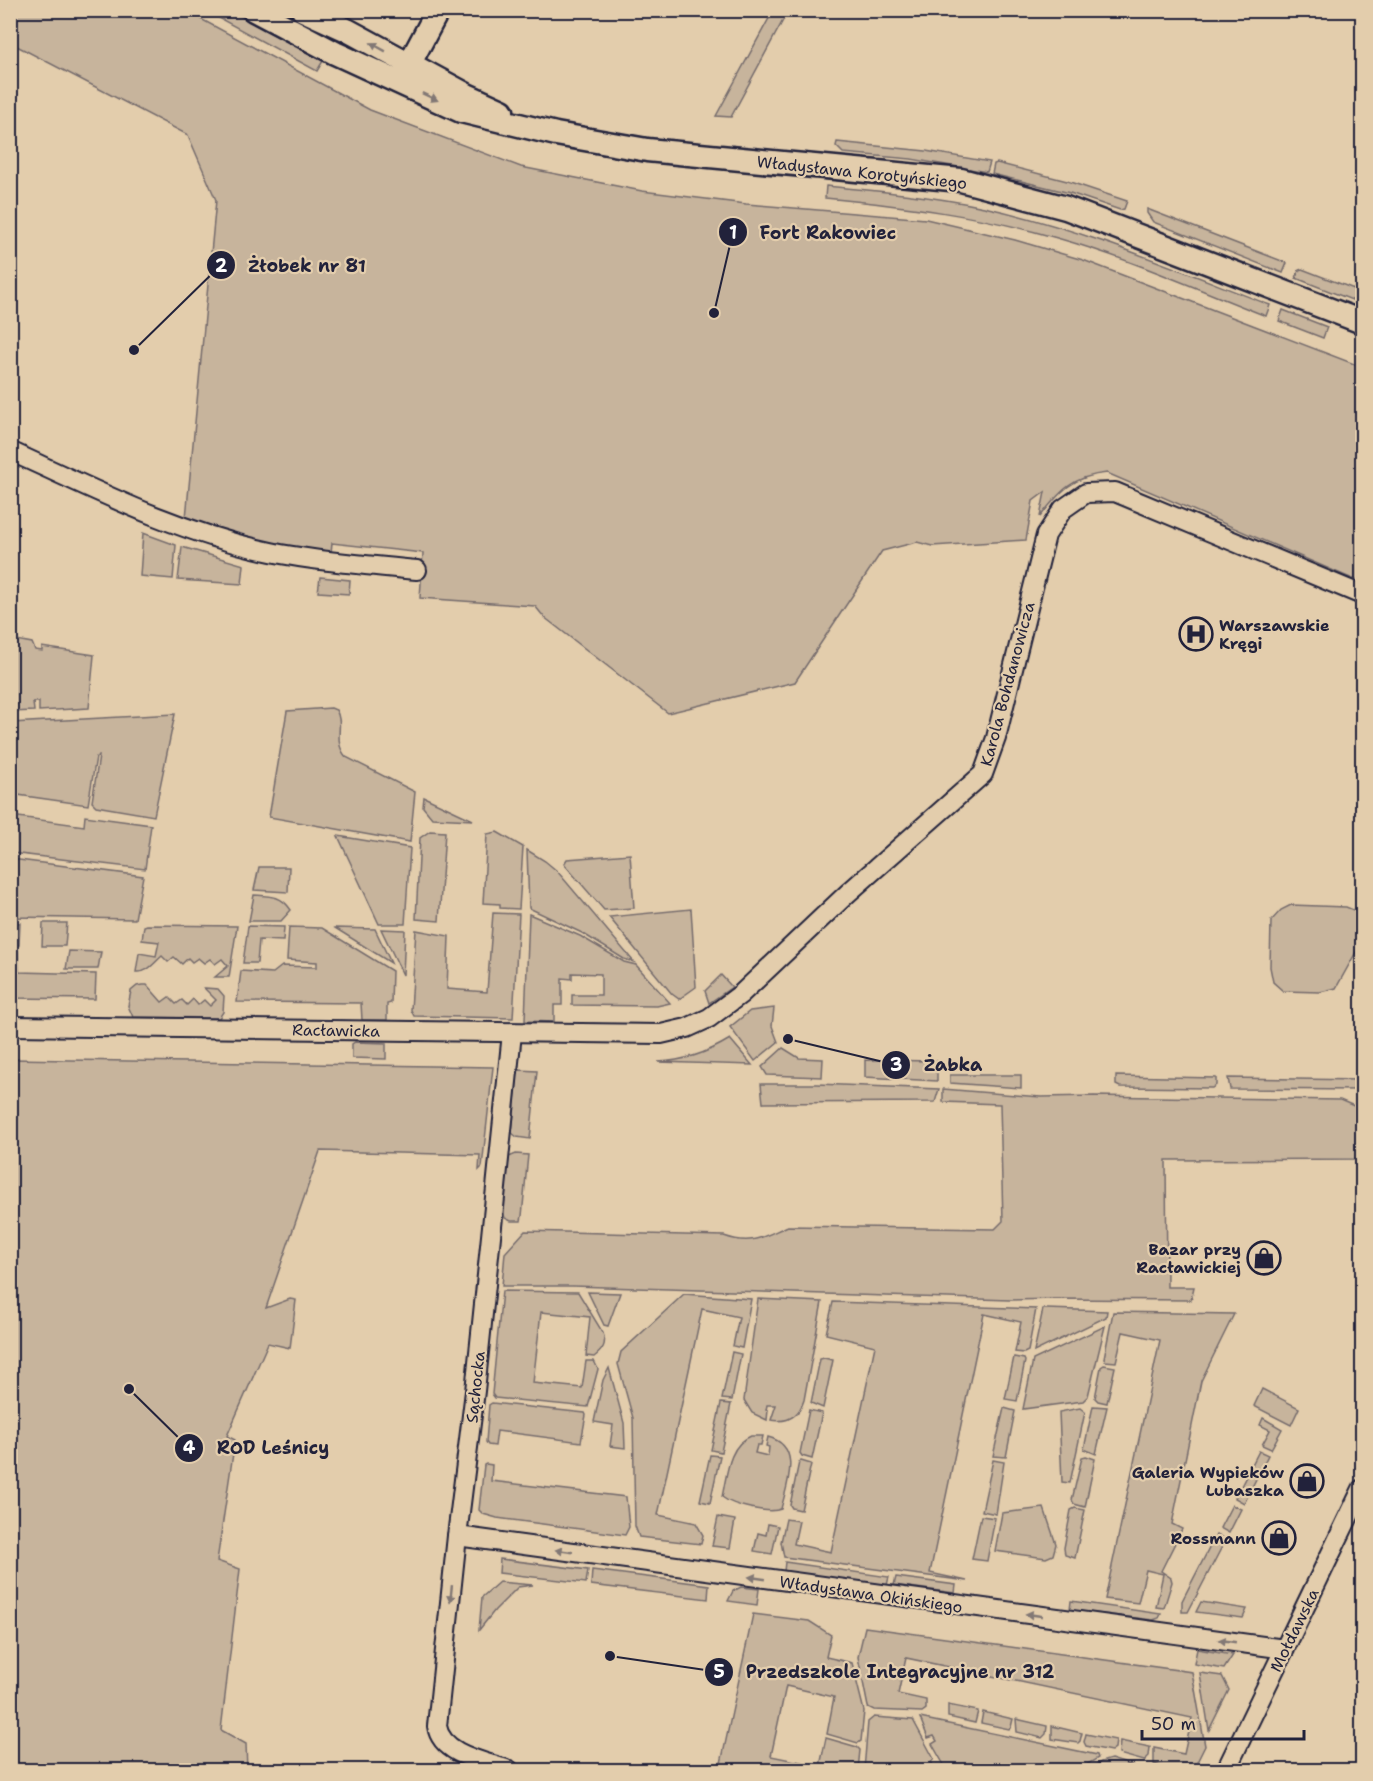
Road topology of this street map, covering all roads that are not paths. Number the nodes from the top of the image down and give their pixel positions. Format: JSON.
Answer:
{"nodes":[{"id":1,"x":254,"y":10,"type":"edge"},
{"id":2,"x":303,"y":10,"type":"edge"},
{"id":3,"x":438,"y":10,"type":"edge"},
{"id":4,"x":404,"y":74,"type":"junction"},
{"id":5,"x":1362,"y":322,"type":"edge"},
{"id":6,"x":10,"y":451,"type":"edge"},
{"id":7,"x":417,"y":570,"type":"dead end"},
{"id":8,"x":1362,"y":595,"type":"edge"},
{"id":9,"x":10,"y":1026,"type":"edge"},
{"id":10,"x":512,"y":1034,"type":"junction"},
{"id":11,"x":661,"y":1034,"type":"joint"},
{"id":12,"x":1360,"y":1499,"type":"edge"},
{"id":13,"x":457,"y":1536,"type":"junction"},
{"id":14,"x":1285,"y":1649,"type":"junction"},
{"id":15,"x":509,"y":1770,"type":"edge"},
{"id":16,"x":1226,"y":1770,"type":"edge"}],
"edges":[{"from":1,"to":4,"type":"street","name":"Władysława Korotyńskiego"},
{"from":4,"to":2,"type":"street","name":"Władysława Korotyńskiego","one_way":true},
{"from":3,"to":4,"type":"street"},
{"from":4,"to":5,"type":"street","name":"Władysława Korotyńskiego"},
{"from":6,"to":7,"type":"street"},
{"from":8,"to":11,"type":"street","name":"Karola Bohdanowicza"},
{"from":9,"to":10,"type":"street","name":"Racławicka"},
{"from":10,"to":11,"type":"street","name":"Racławicka"},
{"from":10,"to":13,"type":"street","name":"Sąchocka"},
{"from":12,"to":14,"type":"street","name":"Mołdawska"},
{"from":14,"to":13,"type":"street","name":"Władysława Okińskiego","one_way":true},
{"from":13,"to":15,"type":"street","name":"Sąchocka","one_way":true},
{"from":14,"to":16,"type":"street","name":"Mołdawska"}]}
